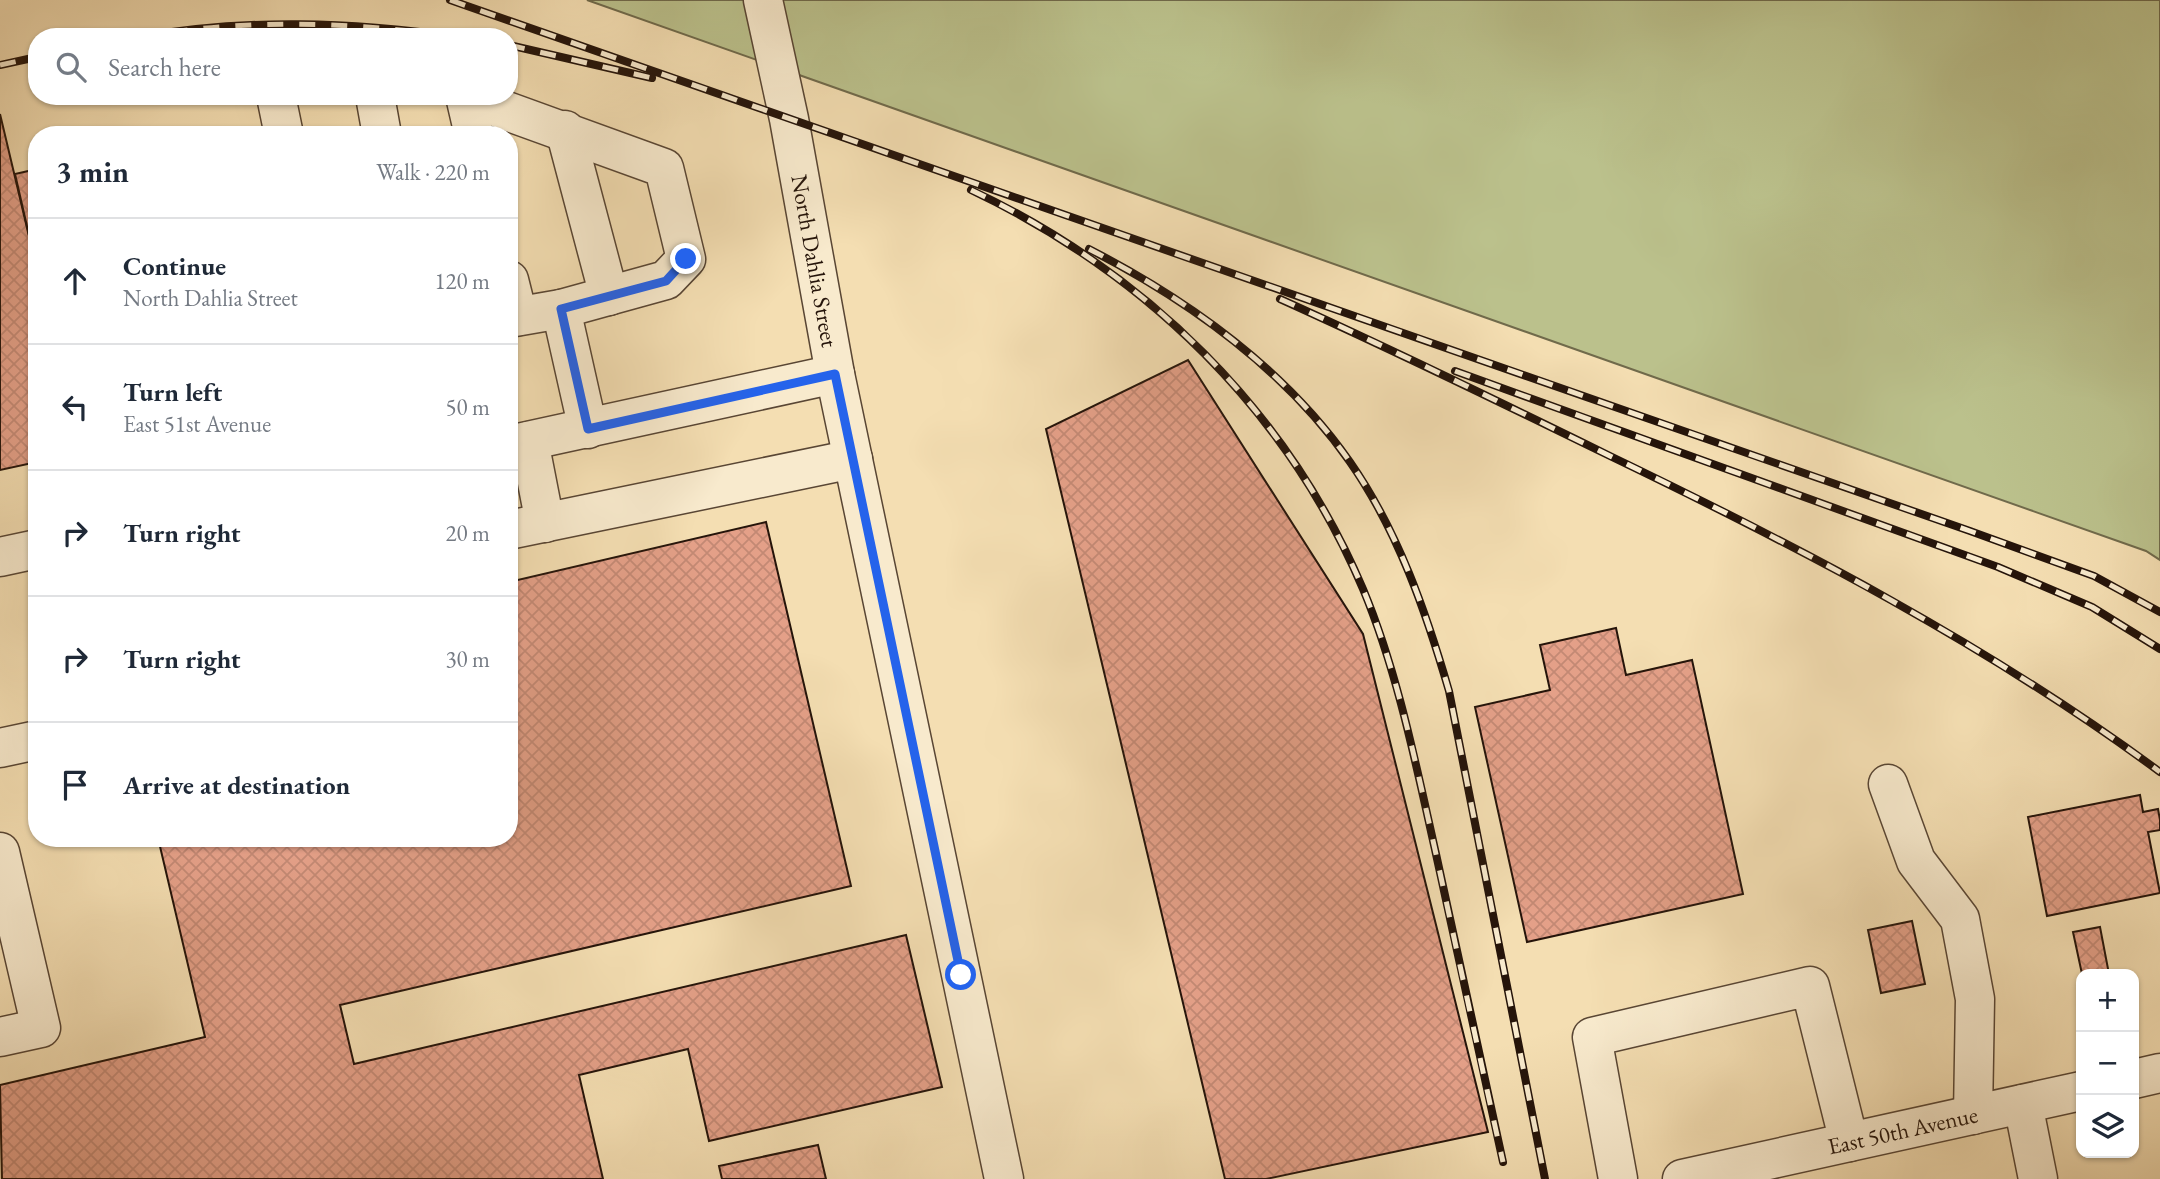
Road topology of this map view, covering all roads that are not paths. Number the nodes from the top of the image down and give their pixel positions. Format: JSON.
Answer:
{"nodes":[{"id":1,"x":763,"y":0,"type":"edge"},
{"id":2,"x":278,"y":105,"type":"edge"},
{"id":3,"x":376,"y":105,"type":"edge"},
{"id":4,"x":467,"y":105,"type":"edge"},
{"id":5,"x":491,"y":105,"type":"edge"},
{"id":6,"x":282,"y":126,"type":"edge"},
{"id":7,"x":380,"y":126,"type":"edge"},
{"id":8,"x":472,"y":126,"type":"edge"},
{"id":9,"x":565,"y":130,"type":"junction"},
{"id":10,"x":609,"y":296,"type":"junction"},
{"id":11,"x":518,"y":305,"type":"edge"},
{"id":12,"x":561,"y":309,"type":"junction"},
{"id":13,"x":835,"y":374,"type":"junction"},
{"id":14,"x":588,"y":429,"type":"junction"},
{"id":15,"x":519,"y":443,"type":"edge"},
{"id":16,"x":853,"y":459,"type":"junction"},
{"id":17,"x":527,"y":526,"type":"edge"},
{"id":18,"x":28,"y":551,"type":"edge"},
{"id":19,"x":0,"y":557,"type":"edge"},
{"id":20,"x":28,"y":742,"type":"edge"},
{"id":21,"x":0,"y":748,"type":"edge"},
{"id":22,"x":1888,"y":784,"type":"dead end"},
{"id":23,"x":0,"y":852,"type":"edge"},
{"id":24,"x":0,"y":1037,"type":"edge"},
{"id":25,"x":2160,"y":1073,"type":"edge"},
{"id":26,"x":2139,"y":1078,"type":"edge"},
{"id":27,"x":2076,"y":1092,"type":"edge"},
{"id":28,"x":2023,"y":1104,"type":"junction"},
{"id":29,"x":1973,"y":1115,"type":"junction"},
{"id":30,"x":1849,"y":1142,"type":"junction"},
{"id":31,"x":1004,"y":1179,"type":"edge"},
{"id":32,"x":1618,"y":1179,"type":"edge"},
{"id":33,"x":1682,"y":1179,"type":"edge"},
{"id":34,"x":2038,"y":1179,"type":"edge"}],
"edges":[{"from":1,"to":13,"type":"street","name":"North Dahlia Street"},
{"from":2,"to":6,"type":"street"},
{"from":3,"to":7,"type":"street"},
{"from":4,"to":8,"type":"street"},
{"from":5,"to":9,"type":"street"},
{"from":9,"to":10,"type":"street"},
{"from":9,"to":10,"type":"street"},
{"from":10,"to":12,"type":"street"},
{"from":11,"to":12,"type":"street"},
{"from":12,"to":14,"type":"street"},
{"from":13,"to":14,"type":"street"},
{"from":13,"to":16,"type":"street","name":"North Dahlia Street"},
{"from":14,"to":15,"type":"street"},
{"from":15,"to":17,"type":"street"},
{"from":16,"to":17,"type":"street"},
{"from":16,"to":31,"type":"street","name":"North Dahlia Street"},
{"from":18,"to":19,"type":"street"},
{"from":20,"to":21,"type":"street"},
{"from":22,"to":29,"type":"street"},
{"from":23,"to":24,"type":"street"},
{"from":25,"to":26,"type":"street"},
{"from":27,"to":28,"type":"street","name":"East 50th Avenue"},
{"from":28,"to":29,"type":"street","name":"East 50th Avenue"},
{"from":28,"to":34,"type":"street"},
{"from":29,"to":30,"type":"street","name":"East 50th Avenue"},
{"from":30,"to":32,"type":"street"},
{"from":30,"to":33,"type":"street","name":"East 50th Avenue"}]}
